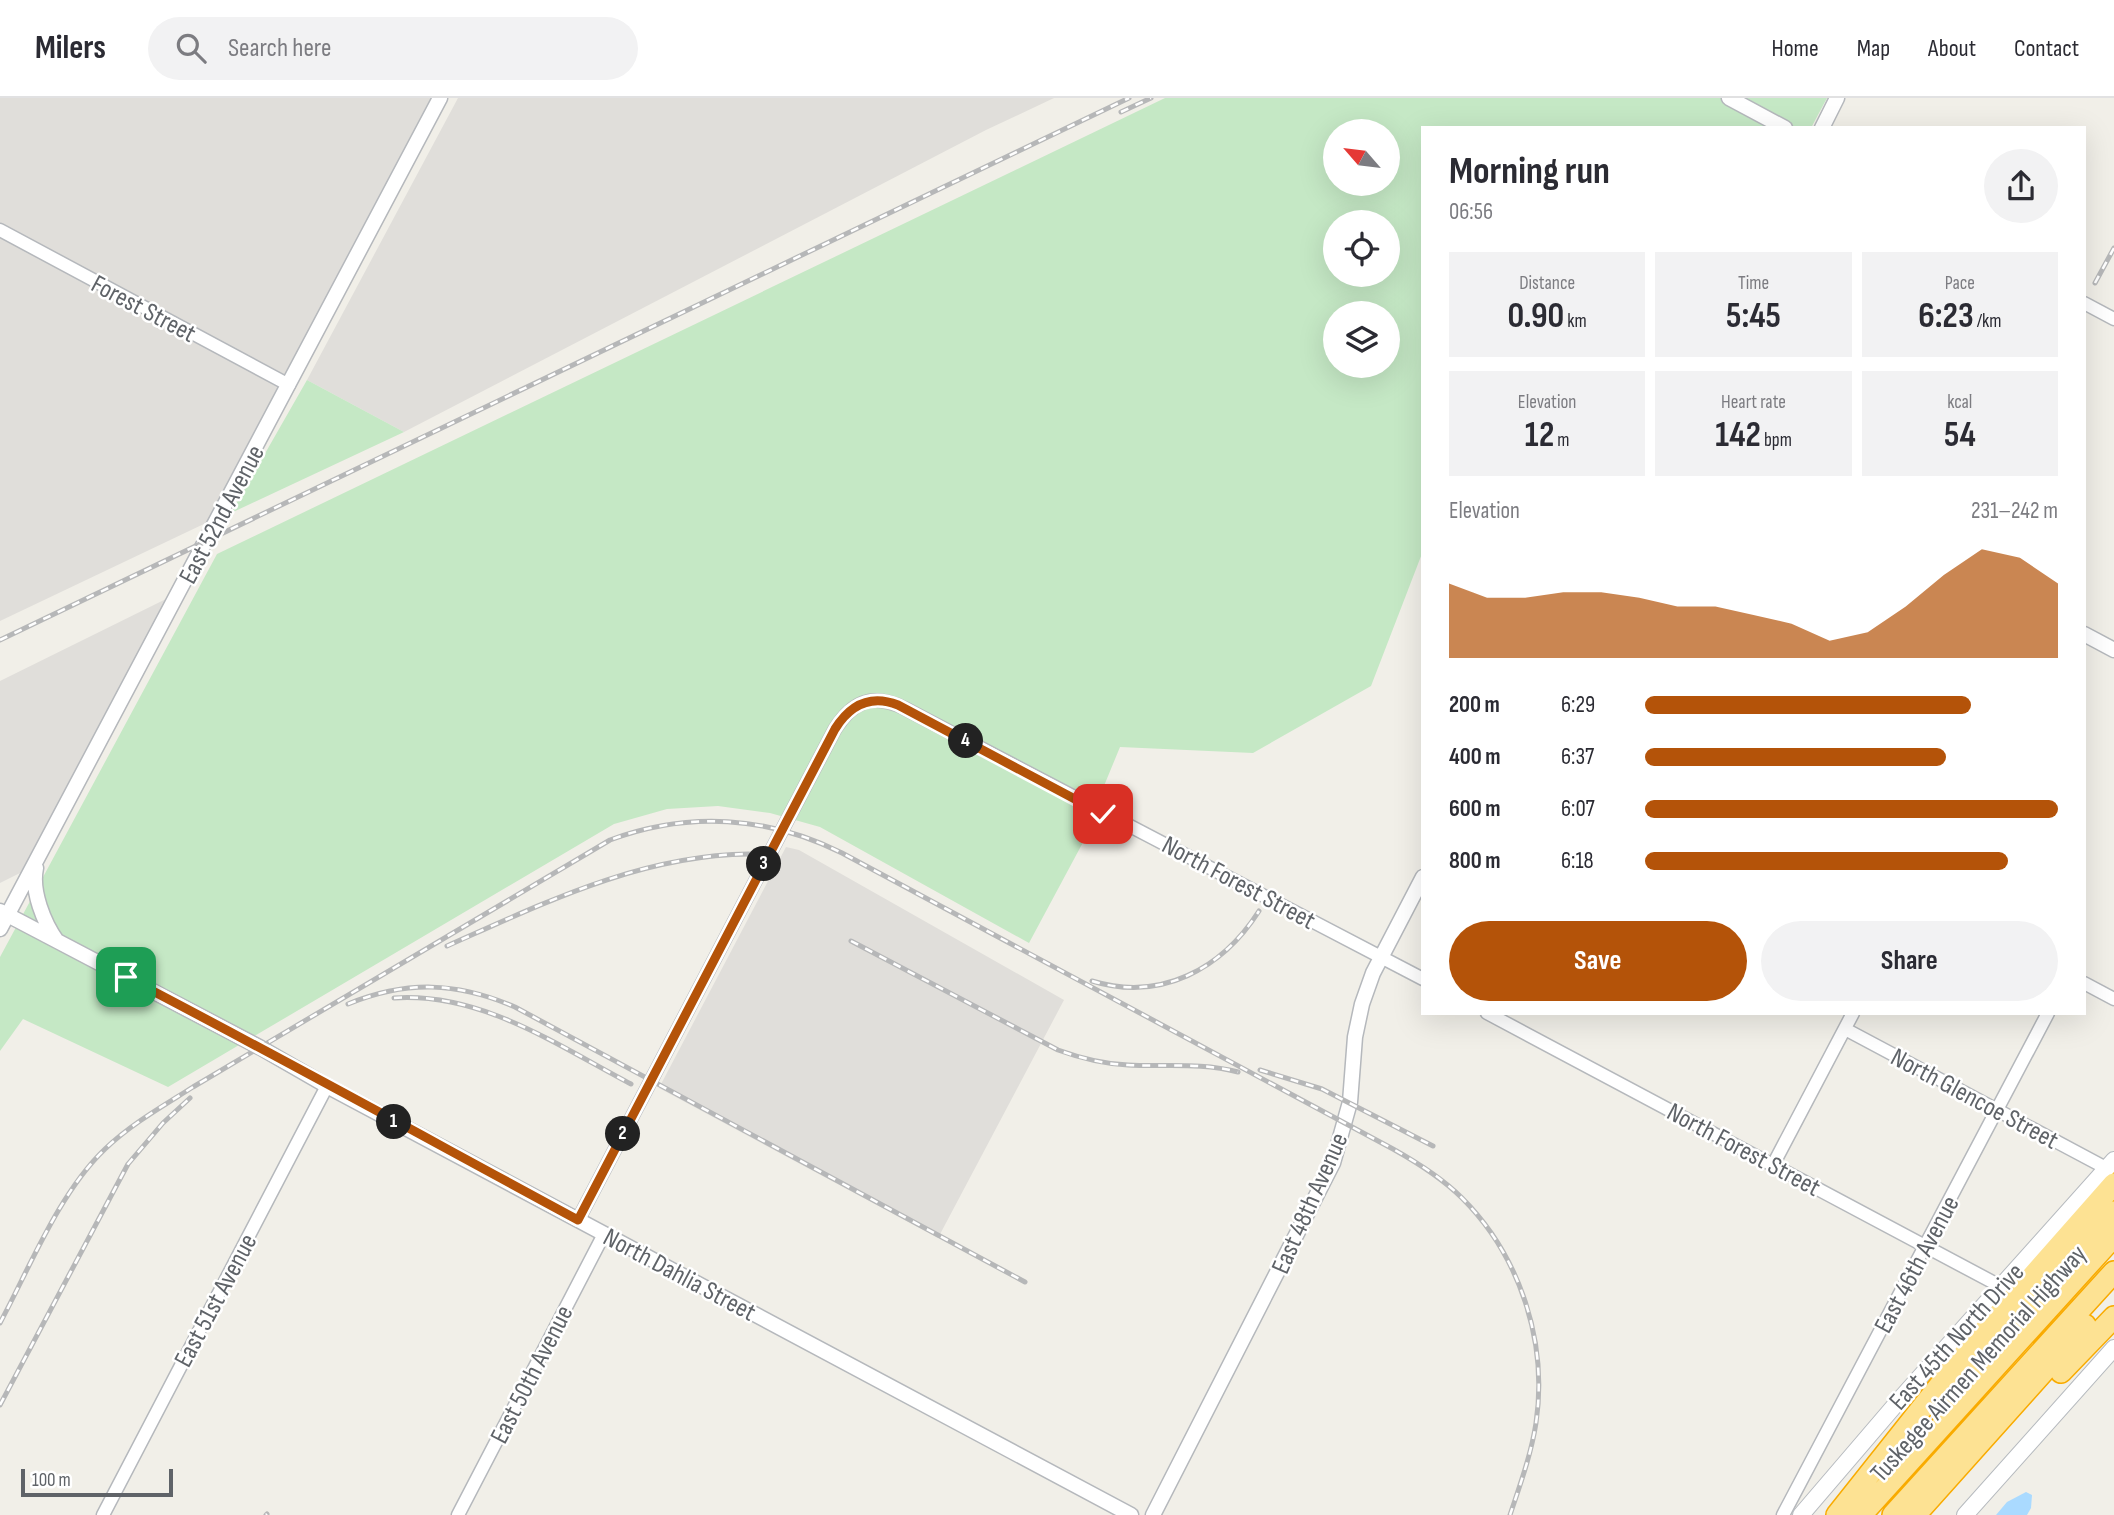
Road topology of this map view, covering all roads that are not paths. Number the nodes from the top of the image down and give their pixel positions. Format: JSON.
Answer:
{"nodes":[{"id":1,"x":440,"y":98,"type":"edge"},
{"id":2,"x":1730,"y":98,"type":"edge"},
{"id":3,"x":1838,"y":98,"type":"edge"},
{"id":4,"x":1781,"y":126,"type":"edge"},
{"id":5,"x":1823,"y":126,"type":"edge"},
{"id":6,"x":0,"y":230,"type":"edge"},
{"id":7,"x":2086,"y":304,"type":"edge"},
{"id":8,"x":2114,"y":319,"type":"edge"},
{"id":9,"x":289,"y":385,"type":"junction"},
{"id":10,"x":2086,"y":635,"type":"edge"},
{"id":11,"x":2114,"y":650,"type":"edge"},
{"id":12,"x":41,"y":853,"type":"junction"},
{"id":13,"x":1421,"y":881,"type":"edge"},
{"id":14,"x":4,"y":913,"type":"edge"},
{"id":15,"x":0,"y":929,"type":"edge"},
{"id":16,"x":58,"y":942,"type":"junction"},
{"id":17,"x":1381,"y":957,"type":"junction"},
{"id":18,"x":1421,"y":978,"type":"edge"},
{"id":19,"x":2086,"y":984,"type":"edge"},
{"id":20,"x":2114,"y":999,"type":"edge"},
{"id":21,"x":1491,"y":1015,"type":"edge"},
{"id":22,"x":1852,"y":1015,"type":"edge"},
{"id":23,"x":2047,"y":1015,"type":"edge"},
{"id":24,"x":1845,"y":1029,"type":"junction"},
{"id":25,"x":327,"y":1086,"type":"junction"},
{"id":26,"x":1997,"y":1110,"type":"junction"},
{"id":27,"x":1773,"y":1165,"type":"junction"},
{"id":28,"x":2111,"y":1171,"type":"edge"},
{"id":29,"x":2114,"y":1212,"type":"edge"},
{"id":30,"x":578,"y":1220,"type":"junction"},
{"id":31,"x":2114,"y":1229,"type":"edge"},
{"id":32,"x":604,"y":1234,"type":"junction"},
{"id":33,"x":2114,"y":1236,"type":"edge"},
{"id":34,"x":1926,"y":1245,"type":"junction"},
{"id":35,"x":2114,"y":1272,"type":"edge"},
{"id":36,"x":2000,"y":1286,"type":"junction"},
{"id":37,"x":2114,"y":1292,"type":"edge"},
{"id":38,"x":2056,"y":1299,"type":"junction"},
{"id":39,"x":2114,"y":1317,"type":"edge"},
{"id":40,"x":2114,"y":1348,"type":"edge"},
{"id":41,"x":1917,"y":1512,"type":"edge"},
{"id":42,"x":103,"y":1515,"type":"edge"},
{"id":43,"x":458,"y":1515,"type":"edge"},
{"id":44,"x":1131,"y":1515,"type":"edge"},
{"id":45,"x":1153,"y":1515,"type":"edge"},
{"id":46,"x":1783,"y":1515,"type":"edge"},
{"id":47,"x":1801,"y":1515,"type":"edge"},
{"id":48,"x":1837,"y":1515,"type":"edge"},
{"id":49,"x":1842,"y":1515,"type":"edge"},
{"id":50,"x":1861,"y":1515,"type":"edge"},
{"id":51,"x":1893,"y":1515,"type":"edge"},
{"id":52,"x":1965,"y":1515,"type":"edge"}],
"edges":[{"from":1,"to":9,"type":"street","name":"East 52nd Avenue"},
{"from":2,"to":4,"type":"street"},
{"from":3,"to":5,"type":"street"},
{"from":6,"to":9,"type":"street","name":"Forest Street"},
{"from":7,"to":8,"type":"street"},
{"from":9,"to":12,"type":"street","name":"East 52nd Avenue"},
{"from":10,"to":11,"type":"street"},
{"from":12,"to":14,"type":"street","name":"East 52nd Avenue"},
{"from":12,"to":16,"type":"street"},
{"from":13,"to":17,"type":"street","name":"East 48th Avenue"},
{"from":14,"to":15,"type":"street","name":"East 52nd Avenue"},
{"from":14,"to":16,"type":"street","name":"North Dahlia Street"},
{"from":16,"to":25,"type":"street","name":"North Dahlia Street"},
{"from":17,"to":18,"type":"street","name":"North Forest Street"},
{"from":17,"to":30,"type":"street","name":"North Forest Street"},
{"from":17,"to":45,"type":"street","name":"East 48th Avenue"},
{"from":19,"to":20,"type":"street"},
{"from":21,"to":27,"type":"street","name":"North Forest Street"},
{"from":22,"to":24,"type":"street"},
{"from":23,"to":26,"type":"street","name":"East 46th Avenue"},
{"from":24,"to":26,"type":"street","name":"North Glencoe Street"},
{"from":24,"to":27,"type":"street"},
{"from":25,"to":30,"type":"street","name":"North Dahlia Street"},
{"from":25,"to":42,"type":"street","name":"East 51st Avenue"},
{"from":26,"to":28,"type":"street","name":"North Glencoe Street"},
{"from":26,"to":34,"type":"street","name":"East 46th Avenue"},
{"from":27,"to":34,"type":"street","name":"North Forest Street"},
{"from":28,"to":36,"type":"main road","name":"East 45th North Drive"},
{"from":28,"to":48,"type":"highway"},
{"from":29,"to":49,"type":"highway","name":"Tuskegee Airmen Memorial Highway"},
{"from":30,"to":32,"type":"street","name":"North Dahlia Street"},
{"from":31,"to":38,"type":"highway"},
{"from":32,"to":43,"type":"street","name":"East 50th Avenue"},
{"from":32,"to":44,"type":"street","name":"North Dahlia Street"},
{"from":33,"to":38,"type":"highway"},
{"from":34,"to":36,"type":"street","name":"North Forest Street"},
{"from":34,"to":46,"type":"street","name":"East 46th Avenue"},
{"from":35,"to":51,"type":"highway"},
{"from":36,"to":47,"type":"main road","name":"East 45th North Drive"},
{"from":37,"to":41,"type":"highway","name":"Tuskegee Airmen Memorial Highway"},
{"from":38,"to":50,"type":"highway"},
{"from":39,"to":41,"type":"highway"},
{"from":40,"to":52,"type":"main road"}]}
